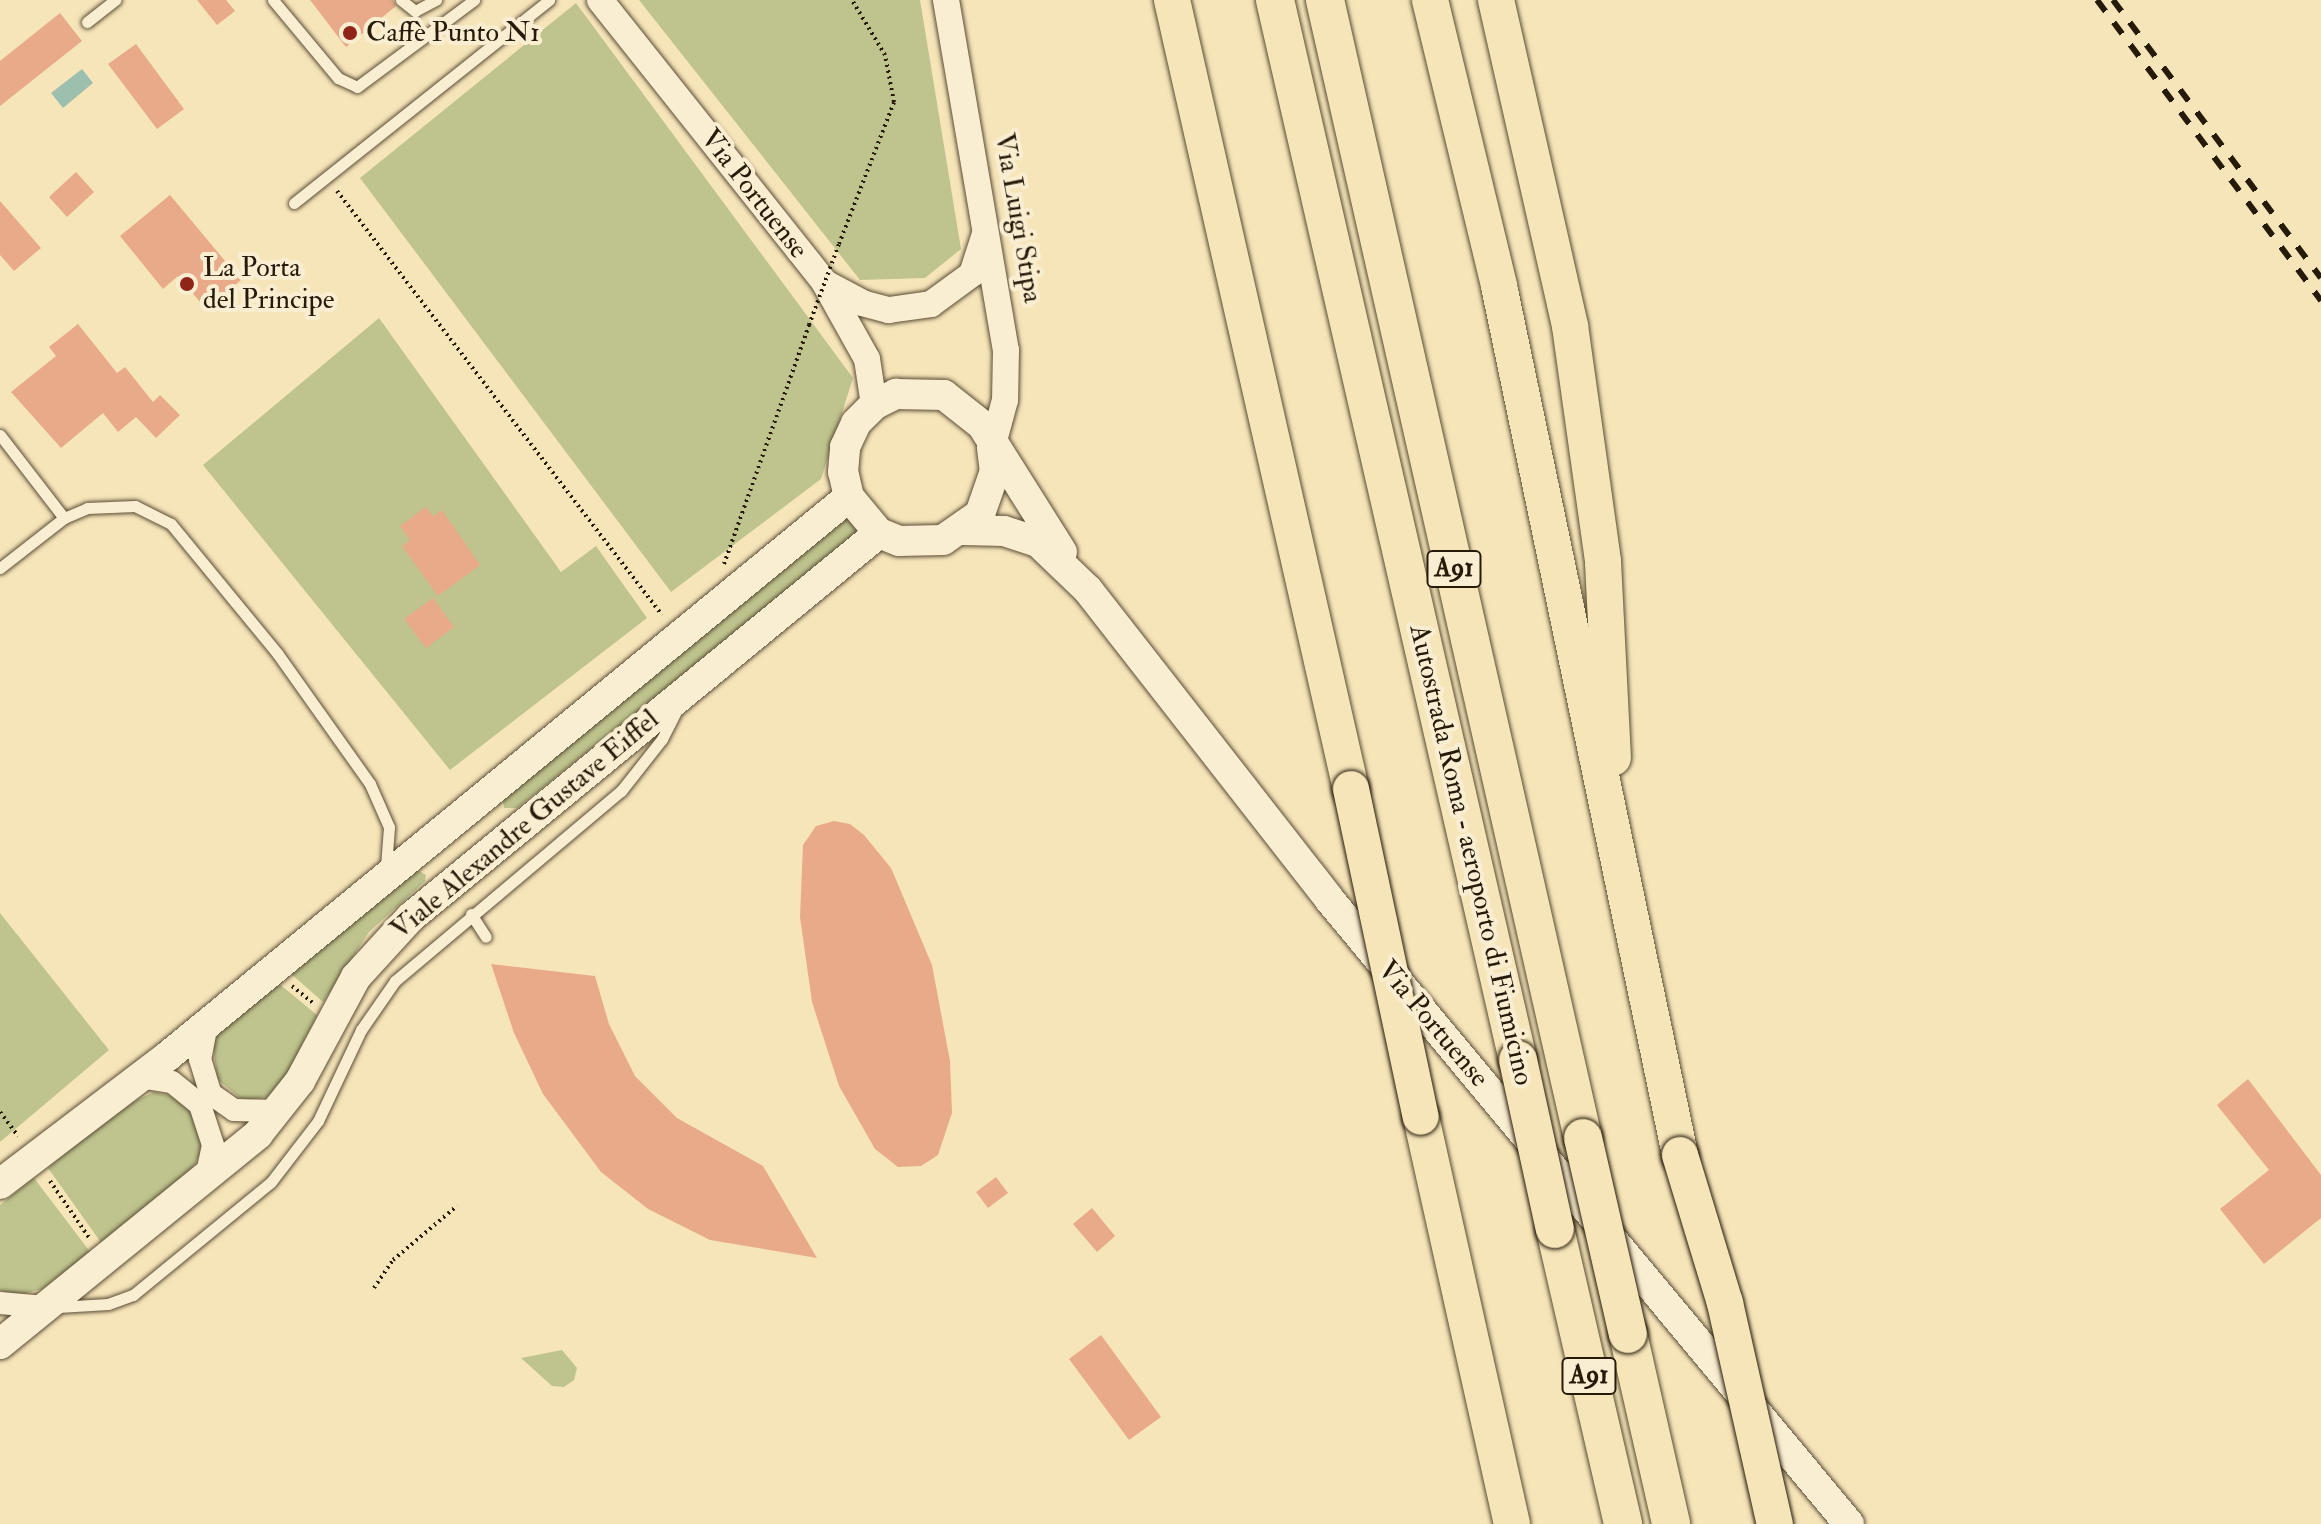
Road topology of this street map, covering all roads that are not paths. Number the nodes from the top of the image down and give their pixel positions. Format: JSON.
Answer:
{"nodes":[{"id":1,"x":115,"y":0,"type":"edge"},
{"id":2,"x":273,"y":0,"type":"edge"},
{"id":3,"x":401,"y":0,"type":"edge"},
{"id":4,"x":436,"y":0,"type":"edge"},
{"id":5,"x":474,"y":0,"type":"edge"},
{"id":6,"x":549,"y":0,"type":"edge"},
{"id":7,"x":600,"y":0,"type":"edge"},
{"id":8,"x":946,"y":0,"type":"edge"},
{"id":9,"x":1172,"y":0,"type":"edge"},
{"id":10,"x":1275,"y":0,"type":"edge"},
{"id":11,"x":1325,"y":0,"type":"edge"},
{"id":12,"x":1430,"y":0,"type":"edge"},
{"id":13,"x":1496,"y":0,"type":"edge"},
{"id":14,"x":87,"y":22,"type":"dead end"},
{"id":15,"x":294,"y":203,"type":"dead end"},
{"id":16,"x":987,"y":226,"type":"junction"},
{"id":17,"x":824,"y":282,"type":"junction"},
{"id":18,"x":874,"y":405,"type":"junction"},
{"id":19,"x":0,"y":435,"type":"edge"},
{"id":20,"x":992,"y":448,"type":"junction"},
{"id":21,"x":849,"y":497,"type":"junction"},
{"id":22,"x":64,"y":518,"type":"junction"},
{"id":23,"x":963,"y":530,"type":"junction"},
{"id":24,"x":879,"y":533,"type":"junction"},
{"id":25,"x":0,"y":568,"type":"edge"},
{"id":26,"x":1088,"y":590,"type":"junction"},
{"id":27,"x":684,"y":692,"type":"junction"},
{"id":28,"x":1618,"y":863,"type":"junction"},
{"id":29,"x":385,"y":874,"type":"junction"},
{"id":30,"x":471,"y":914,"type":"junction"},
{"id":31,"x":486,"y":937,"type":"dead end"},
{"id":32,"x":207,"y":1024,"type":"junction"},
{"id":33,"x":139,"y":1077,"type":"junction"},
{"id":34,"x":279,"y":1111,"type":"junction"},
{"id":35,"x":206,"y":1177,"type":"junction"},
{"id":36,"x":0,"y":1184,"type":"edge"},
{"id":37,"x":0,"y":1303,"type":"edge"},
{"id":38,"x":45,"y":1307,"type":"junction"},
{"id":39,"x":0,"y":1344,"type":"edge"},
{"id":40,"x":1512,"y":1524,"type":"edge"},
{"id":41,"x":1623,"y":1524,"type":"edge"},
{"id":42,"x":1671,"y":1524,"type":"edge"},
{"id":43,"x":1775,"y":1524,"type":"edge"},
{"id":44,"x":1849,"y":1524,"type":"edge"}],
"edges":[{"from":1,"to":14,"type":"lane"},
{"from":2,"to":5,"type":"lane"},
{"from":3,"to":4,"type":"lane"},
{"from":6,"to":15,"type":"lane"},
{"from":7,"to":17,"type":"street","name":"Via Portuense"},
{"from":8,"to":16,"type":"street","name":"Via Luigi Stipa"},
{"from":9,"to":40,"type":"highway","bridge":true},
{"from":10,"to":41,"type":"highway","name":"Autostrada Roma - aeroporto di Fiumicino","number":"A91","bridge":true},
{"from":11,"to":42,"type":"highway","name":"Autostrada Roma - aeroporto di Fiumicino","number":"A91","bridge":true},
{"from":12,"to":28,"type":"highway"},
{"from":13,"to":28,"type":"highway"},
{"from":16,"to":17,"type":"street"},
{"from":16,"to":20,"type":"street","name":"Via Luigi Stipa"},
{"from":17,"to":18,"type":"street","name":"Via Portuense"},
{"from":18,"to":20,"type":"main road","name":"Via Portuense"},
{"from":18,"to":21,"type":"main road"},
{"from":19,"to":22,"type":"lane"},
{"from":20,"to":23,"type":"main road"},
{"from":20,"to":26,"type":"main road","name":"Via Portuense"},
{"from":21,"to":24,"type":"main road"},
{"from":21,"to":29,"type":"main road","name":"Viale Alexandre Gustave Eiffel"},
{"from":22,"to":25,"type":"lane"},
{"from":22,"to":29,"type":"lane"},
{"from":23,"to":24,"type":"main road","name":"Via Portuense"},
{"from":23,"to":26,"type":"main road","name":"Via Portuense"},
{"from":24,"to":27,"type":"main road","name":"Viale Alexandre Gustave Eiffel"},
{"from":26,"to":44,"type":"main road","name":"Via Portuense"},
{"from":27,"to":30,"type":"lane"},
{"from":27,"to":34,"type":"main road","name":"Viale Alexandre Gustave Eiffel"},
{"from":28,"to":43,"type":"highway","bridge":true},
{"from":29,"to":32,"type":"main road","name":"Viale Alexandre Gustave Eiffel"},
{"from":30,"to":31,"type":"lane"},
{"from":30,"to":38,"type":"lane"},
{"from":32,"to":33,"type":"main road","name":"Viale Alexandre Gustave Eiffel"},
{"from":32,"to":34,"type":"street"},
{"from":33,"to":35,"type":"street"},
{"from":33,"to":36,"type":"main road","name":"Viale Alexandre Gustave Eiffel"},
{"from":34,"to":35,"type":"main road","name":"Viale Alexandre Gustave Eiffel"},
{"from":35,"to":38,"type":"main road","name":"Viale Alexandre Gustave Eiffel"},
{"from":37,"to":38,"type":"street"},
{"from":38,"to":39,"type":"main road","name":"Viale Alexandre Gustave Eiffel"}]}
